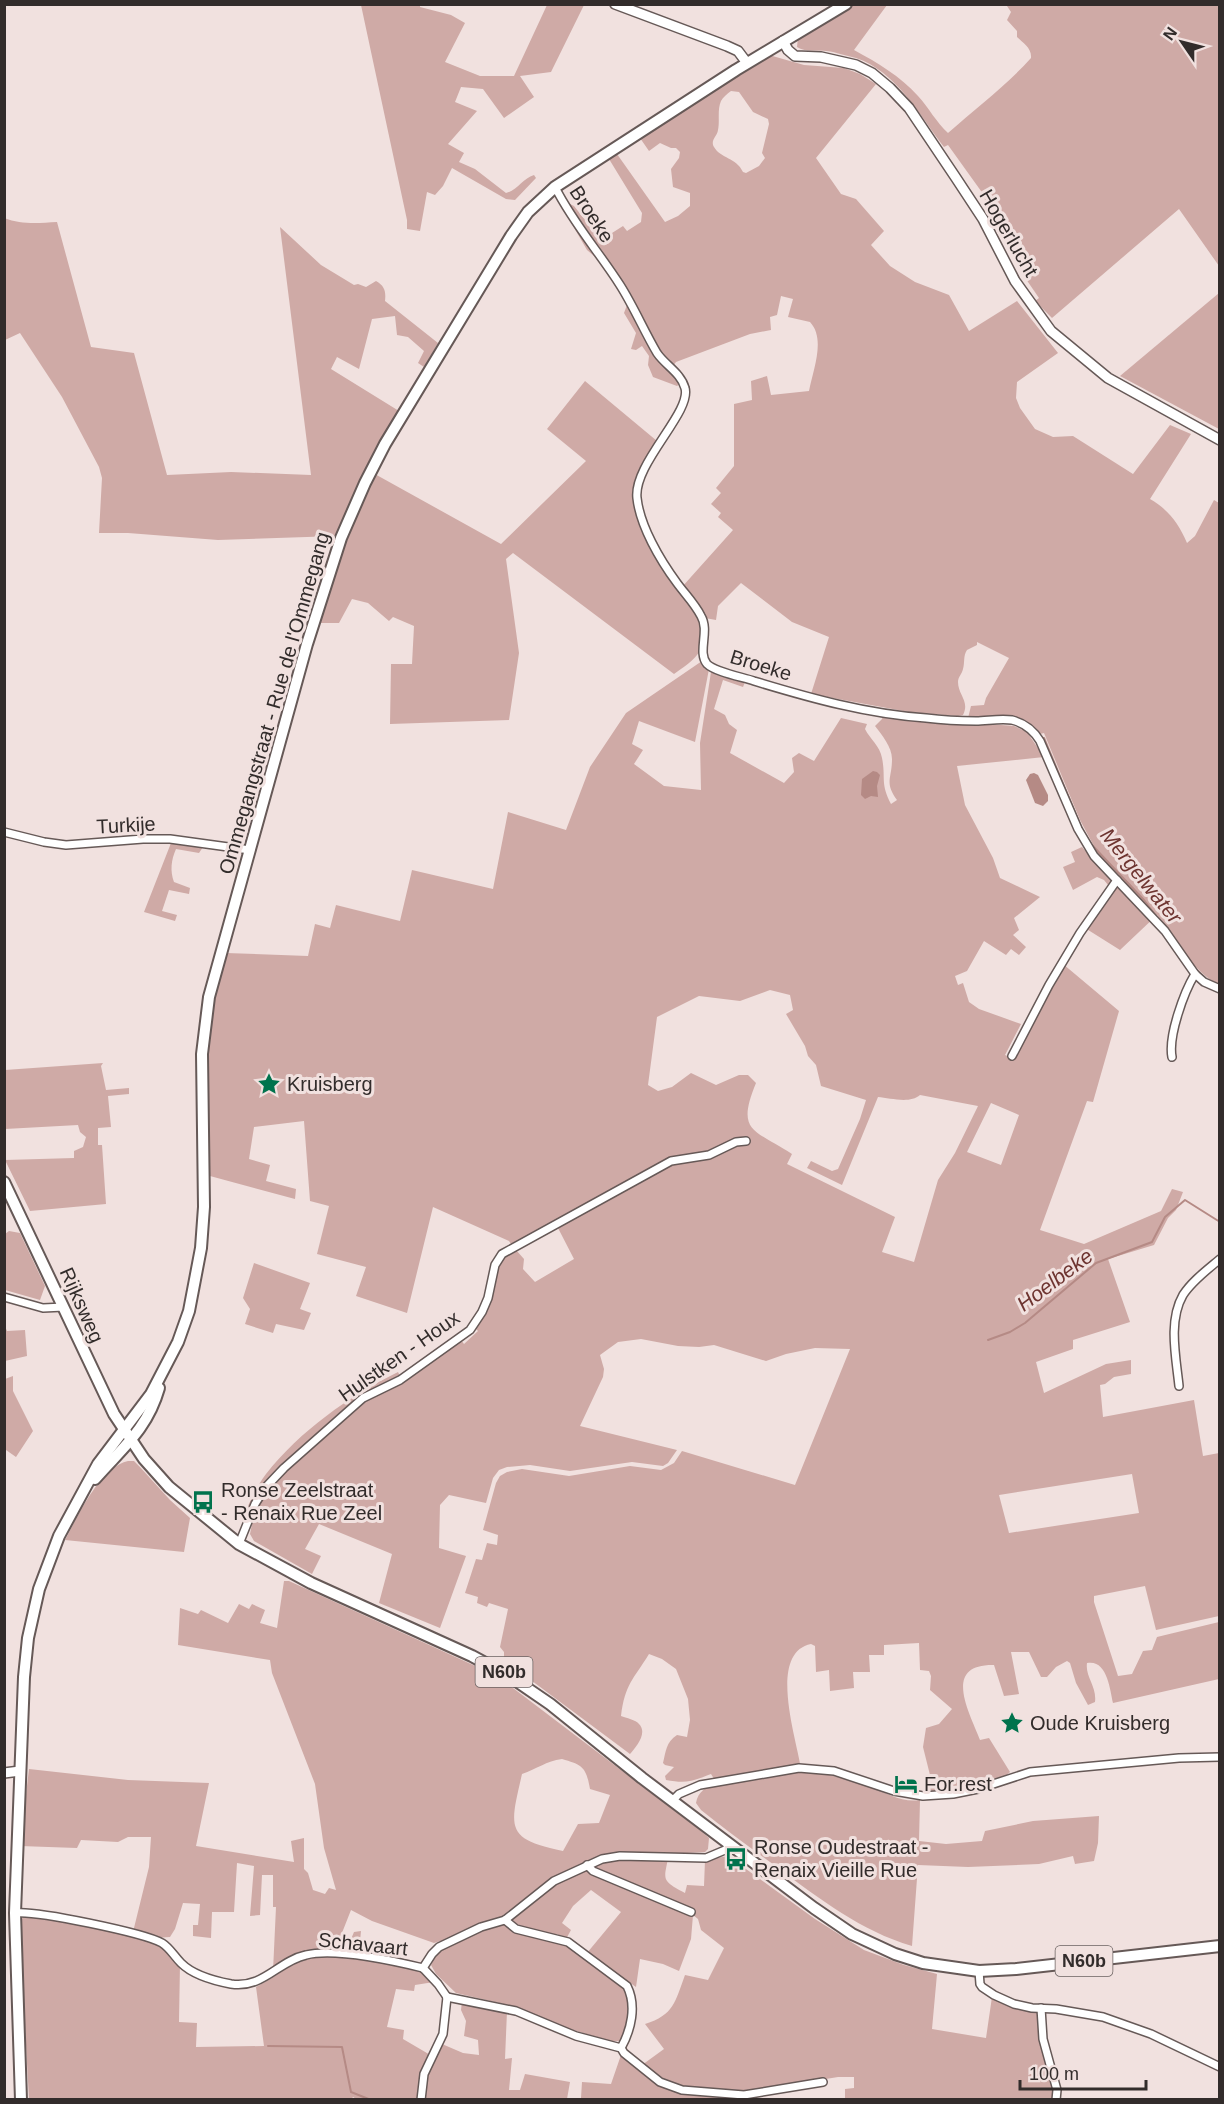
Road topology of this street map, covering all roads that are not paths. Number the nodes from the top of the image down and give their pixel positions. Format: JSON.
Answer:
{"nodes":[{"id":1,"x":615,"y":4,"type":"edge"},
{"id":2,"x":846,"y":4,"type":"edge"},
{"id":3,"x":783,"y":41,"type":"junction"},
{"id":4,"x":747,"y":63,"type":"junction"},
{"id":5,"x":555,"y":187,"type":"junction"},
{"id":6,"x":1220,"y":440,"type":"edge"},
{"id":7,"x":4,"y":832,"type":"edge"},
{"id":8,"x":250,"y":850,"type":"junction"},
{"id":9,"x":1117,"y":880,"type":"junction"},
{"id":10,"x":1194,"y":974,"type":"junction"},
{"id":11,"x":1220,"y":989,"type":"edge"},
{"id":12,"x":1012,"y":1056,"type":"dead end"},
{"id":13,"x":1172,"y":1057,"type":"dead end"},
{"id":14,"x":746,"y":1141,"type":"dead end"},
{"id":15,"x":4,"y":1182,"type":"edge"},
{"id":16,"x":1220,"y":1259,"type":"edge"},
{"id":17,"x":4,"y":1297,"type":"edge"},
{"id":18,"x":64,"y":1307,"type":"junction"},
{"id":19,"x":163,"y":1371,"type":"junction"},
{"id":20,"x":1179,"y":1386,"type":"dead end"},
{"id":21,"x":124,"y":1428,"type":"junction"},
{"id":22,"x":132,"y":1441,"type":"junction"},
{"id":23,"x":83,"y":1493,"type":"junction"},
{"id":24,"x":239,"y":1544,"type":"junction"},
{"id":25,"x":1220,"y":1757,"type":"edge"},
{"id":26,"x":20,"y":1771,"type":"junction"},
{"id":27,"x":4,"y":1773,"type":"edge"},
{"id":28,"x":673,"y":1800,"type":"junction"},
{"id":29,"x":731,"y":1845,"type":"junction"},
{"id":30,"x":587,"y":1865,"type":"junction"},
{"id":31,"x":691,"y":1912,"type":"dead end"},
{"id":32,"x":15,"y":1913,"type":"junction"},
{"id":33,"x":505,"y":1920,"type":"junction"},
{"id":34,"x":1220,"y":1946,"type":"edge"},
{"id":35,"x":423,"y":1968,"type":"junction"},
{"id":36,"x":979,"y":1971,"type":"junction"},
{"id":37,"x":447,"y":1997,"type":"junction"},
{"id":38,"x":1041,"y":2008,"type":"junction"},
{"id":39,"x":621,"y":2048,"type":"junction"},
{"id":40,"x":1220,"y":2067,"type":"edge"},
{"id":41,"x":823,"y":2082,"type":"dead end"},
{"id":42,"x":21,"y":2100,"type":"edge"},
{"id":43,"x":421,"y":2100,"type":"edge"},
{"id":44,"x":1056,"y":2100,"type":"edge"}],
"edges":[{"from":1,"to":4,"type":"street"},
{"from":2,"to":3,"type":"main road","name":"Ommegangstraat - Rue de l'Ommegang"},
{"from":3,"to":4,"type":"main road","name":"Ommegangstraat - Rue de l'Ommegang"},
{"from":3,"to":6,"type":"street","name":"Hogerlucht"},
{"from":4,"to":5,"type":"main road","name":"Ommegangstraat - Rue de l'Ommegang"},
{"from":5,"to":8,"type":"main road","name":"Ommegangstraat - Rue de l'Ommegang"},
{"from":5,"to":9,"type":"street","name":"Broeke"},
{"from":7,"to":8,"type":"street","name":"Turkije"},
{"from":8,"to":19,"type":"main road","name":"Ommegangstraat - Rue de l'Ommegang"},
{"from":9,"to":10,"type":"street","name":"Broeke"},
{"from":9,"to":12,"type":"street"},
{"from":10,"to":11,"type":"street","name":"Broeke"},
{"from":10,"to":13,"type":"street"},
{"from":14,"to":24,"type":"street","name":"Hulstken - Houx"},
{"from":15,"to":18,"type":"main road","name":"Rijksweg","number":"N60b"},
{"from":16,"to":20,"type":"street"},
{"from":17,"to":18,"type":"street"},
{"from":18,"to":21,"type":"main road","name":"Rijksweg","number":"N60b"},
{"from":19,"to":21,"type":"main road","name":"Ommegangstraat - Rue de l'Ommegang"},
{"from":19,"to":22,"type":"main road","name":"Ommegangstraat - Rue de l'Ommegang"},
{"from":21,"to":22,"type":"main road","name":"Rijksweg","number":"N60b"},
{"from":21,"to":23,"type":"main road","name":"Ommegangstraat - Rue de l'Ommegang"},
{"from":22,"to":23,"type":"main road","name":"Ommegangstraat - Rue de l'Ommegang"},
{"from":22,"to":24,"type":"main road","number":"N60b"},
{"from":23,"to":26,"type":"main road"},
{"from":24,"to":28,"type":"main road","number":"N60b"},
{"from":25,"to":28,"type":"street"},
{"from":26,"to":27,"type":"street"},
{"from":26,"to":32,"type":"main road"},
{"from":28,"to":29,"type":"main road","number":"N60b"},
{"from":29,"to":30,"type":"street","name":"Schavaart"},
{"from":29,"to":36,"type":"main road","number":"N60b"},
{"from":30,"to":31,"type":"street"},
{"from":30,"to":33,"type":"street","name":"Schavaart"},
{"from":32,"to":35,"type":"street","name":"Schavaart"},
{"from":32,"to":42,"type":"main road"},
{"from":33,"to":35,"type":"street","name":"Schavaart"},
{"from":33,"to":39,"type":"street"},
{"from":34,"to":36,"type":"main road","number":"N60b"},
{"from":35,"to":37,"type":"street"},
{"from":36,"to":38,"type":"street"},
{"from":37,"to":39,"type":"street"},
{"from":37,"to":43,"type":"street"},
{"from":38,"to":40,"type":"street"},
{"from":38,"to":44,"type":"street"},
{"from":39,"to":41,"type":"street"}]}
